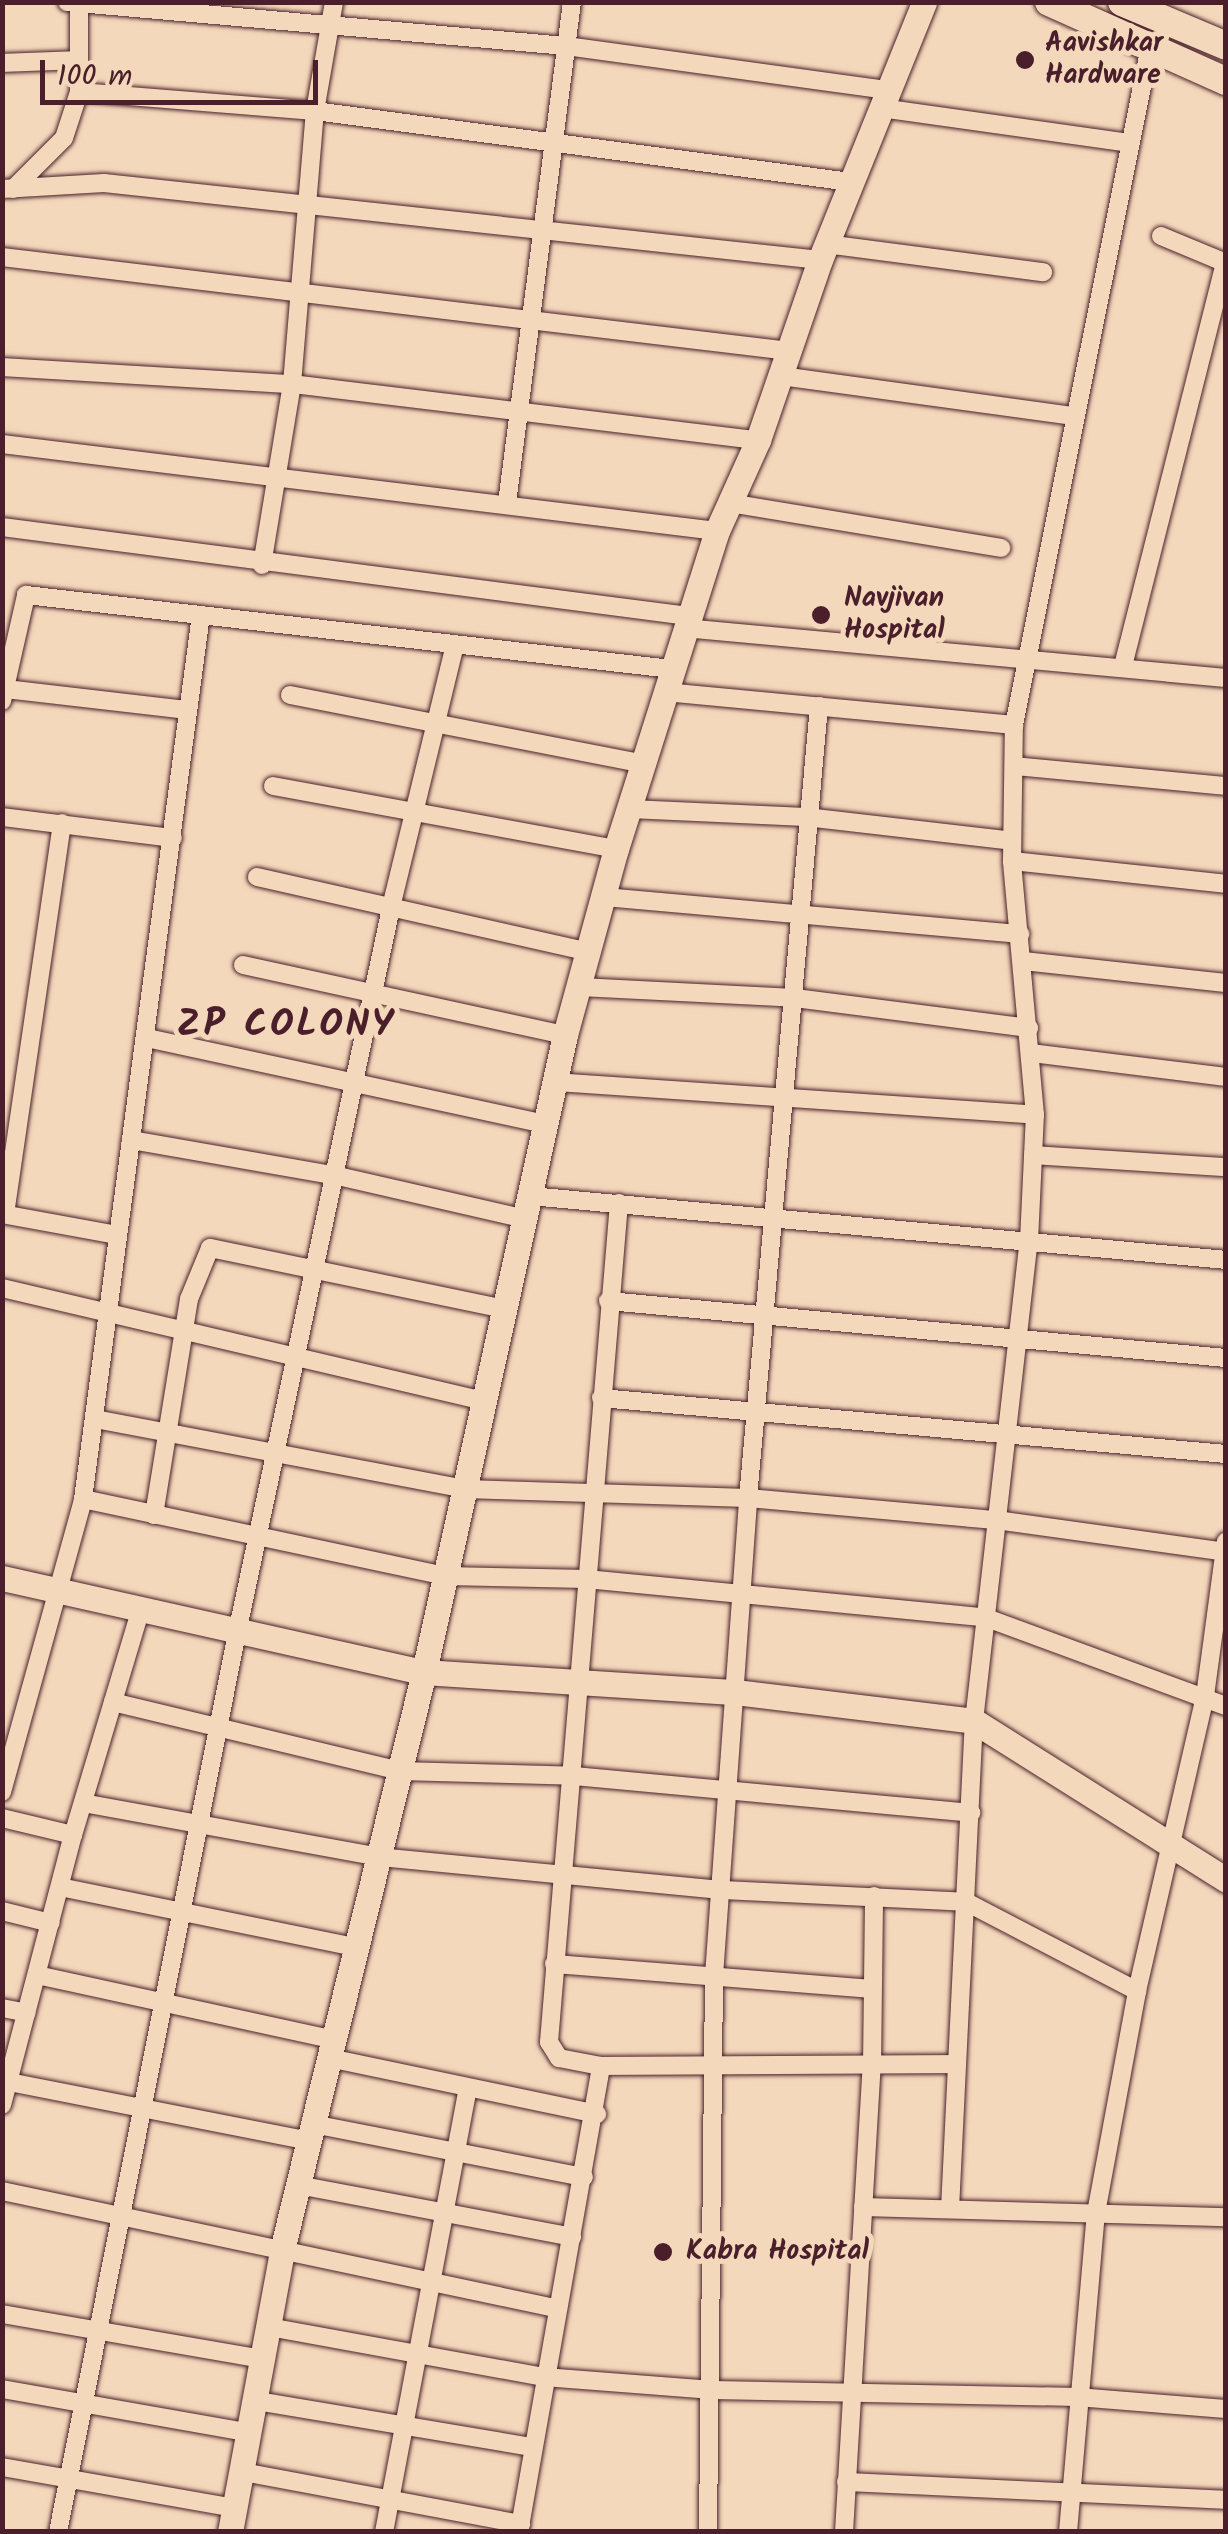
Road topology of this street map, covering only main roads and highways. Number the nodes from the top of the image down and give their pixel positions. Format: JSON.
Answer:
{"nodes":[{"id":1,"x":924,"y":2,"type":"edge"},
{"id":2,"x":1049,"y":2,"type":"edge"},
{"id":3,"x":1122,"y":2,"type":"edge"},
{"id":4,"x":1226,"y":46,"type":"edge"},
{"id":5,"x":1226,"y":81,"type":"edge"},
{"id":6,"x":2,"y":1578,"type":"edge"},
{"id":7,"x":424,"y":1672,"type":"junction"},
{"id":8,"x":1226,"y":1880,"type":"edge"},
{"id":9,"x":233,"y":2520,"type":"edge"}],
"edges":[{"from":1,"to":7,"type":"main road"},
{"from":2,"to":5,"type":"main road"},
{"from":3,"to":4,"type":"main road"},
{"from":6,"to":7,"type":"main road"},
{"from":7,"to":8,"type":"main road"},
{"from":7,"to":9,"type":"main road"}]}
